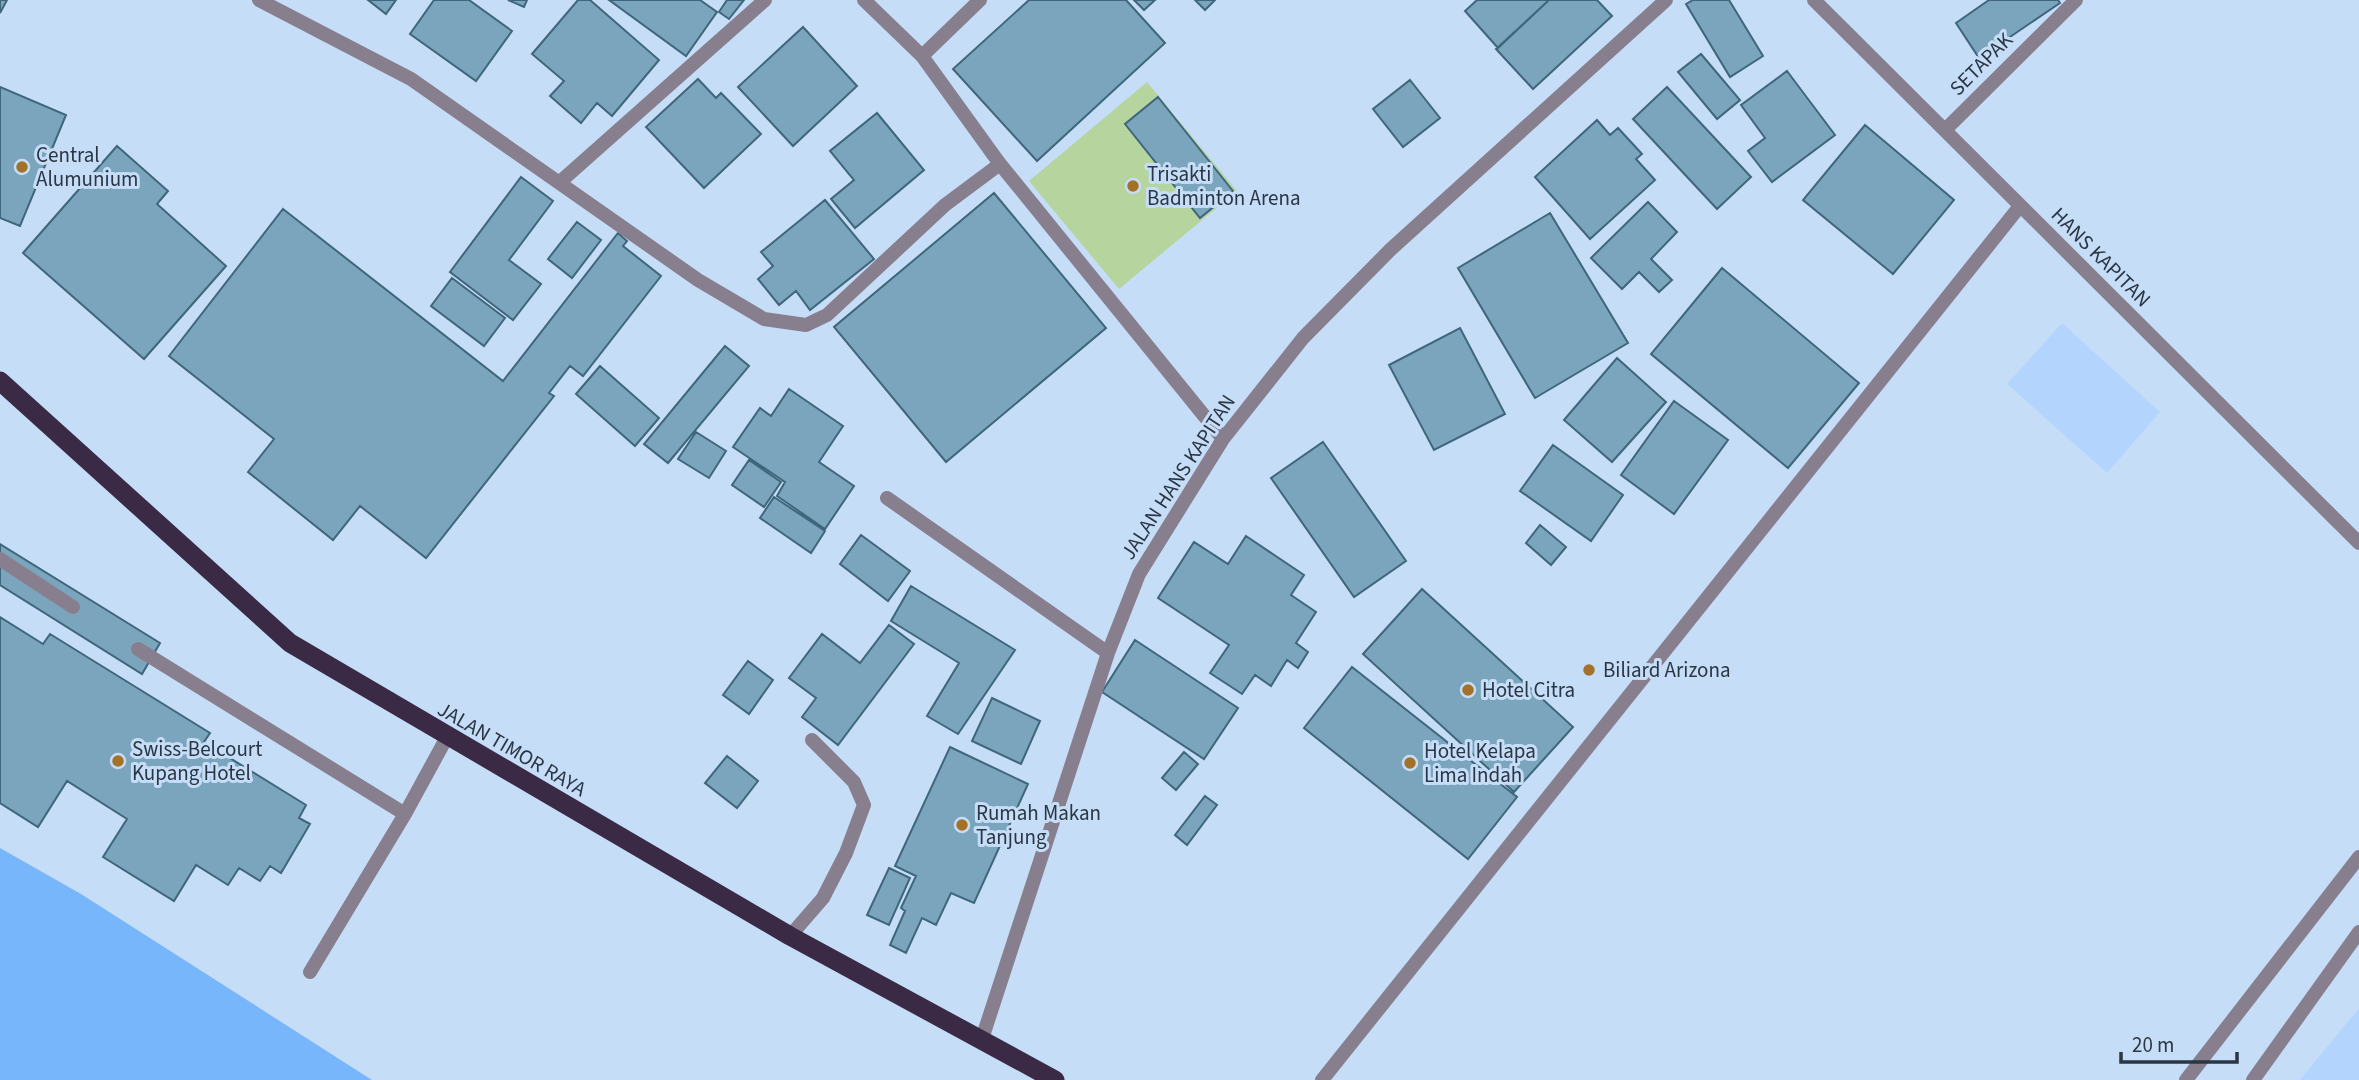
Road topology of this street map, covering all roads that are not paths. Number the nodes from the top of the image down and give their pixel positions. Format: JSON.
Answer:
{"nodes":[{"id":1,"x":259,"y":0,"type":"edge"},
{"id":2,"x":765,"y":0,"type":"edge"},
{"id":3,"x":864,"y":0,"type":"edge"},
{"id":4,"x":980,"y":0,"type":"edge"},
{"id":5,"x":1666,"y":0,"type":"edge"},
{"id":6,"x":1814,"y":0,"type":"edge"},
{"id":7,"x":2076,"y":0,"type":"edge"},
{"id":8,"x":922,"y":57,"type":"junction"},
{"id":9,"x":1946,"y":129,"type":"junction"},
{"id":10,"x":1000,"y":164,"type":"junction"},
{"id":11,"x":560,"y":182,"type":"junction"},
{"id":12,"x":2020,"y":206,"type":"junction"},
{"id":13,"x":0,"y":381,"type":"edge"},
{"id":14,"x":1223,"y":439,"type":"junction"},
{"id":15,"x":887,"y":498,"type":"dead end"},
{"id":16,"x":2359,"y":543,"type":"edge"},
{"id":17,"x":0,"y":559,"type":"edge"},
{"id":18,"x":73,"y":607,"type":"dead end"},
{"id":19,"x":138,"y":649,"type":"dead end"},
{"id":20,"x":1108,"y":653,"type":"junction"},
{"id":21,"x":447,"y":737,"type":"junction"},
{"id":22,"x":812,"y":740,"type":"dead end"},
{"id":23,"x":405,"y":814,"type":"junction"},
{"id":24,"x":2359,"y":857,"type":"edge"},
{"id":25,"x":2359,"y":932,"type":"edge"},
{"id":26,"x":790,"y":936,"type":"junction"},
{"id":27,"x":310,"y":972,"type":"dead end"},
{"id":28,"x":981,"y":1042,"type":"junction"},
{"id":29,"x":1055,"y":1080,"type":"edge"},
{"id":30,"x":1322,"y":1080,"type":"edge"},
{"id":31,"x":2186,"y":1080,"type":"edge"},
{"id":32,"x":2253,"y":1080,"type":"edge"}],
"edges":[{"from":1,"to":11,"type":"street"},
{"from":2,"to":11,"type":"street"},
{"from":3,"to":8,"type":"street"},
{"from":4,"to":8,"type":"street"},
{"from":5,"to":14,"type":"street","name":"JALAN HANS KAPITAN"},
{"from":6,"to":9,"type":"street","name":"HANS KAPITAN"},
{"from":7,"to":9,"type":"street","name":"SETAPAK"},
{"from":8,"to":10,"type":"street"},
{"from":9,"to":12,"type":"street","name":"HANS KAPITAN"},
{"from":10,"to":11,"type":"street"},
{"from":10,"to":14,"type":"street"},
{"from":12,"to":16,"type":"street","name":"HANS KAPITAN"},
{"from":12,"to":30,"type":"street"},
{"from":13,"to":21,"type":"highway","name":"JALAN TIMOR RAYA"},
{"from":14,"to":20,"type":"street","name":"JALAN HANS KAPITAN"},
{"from":15,"to":20,"type":"street"},
{"from":17,"to":18,"type":"street"},
{"from":19,"to":23,"type":"street"},
{"from":20,"to":28,"type":"street","name":"JALAN HANS KAPITAN"},
{"from":21,"to":23,"type":"street"},
{"from":21,"to":26,"type":"highway","name":"JALAN TIMOR RAYA"},
{"from":22,"to":26,"type":"street"},
{"from":23,"to":27,"type":"street"},
{"from":24,"to":31,"type":"street"},
{"from":25,"to":32,"type":"street"},
{"from":26,"to":28,"type":"highway","name":"JALAN TIMOR RAYA"},
{"from":28,"to":29,"type":"highway","name":"JALAN TIMOR RAYA"}]}
